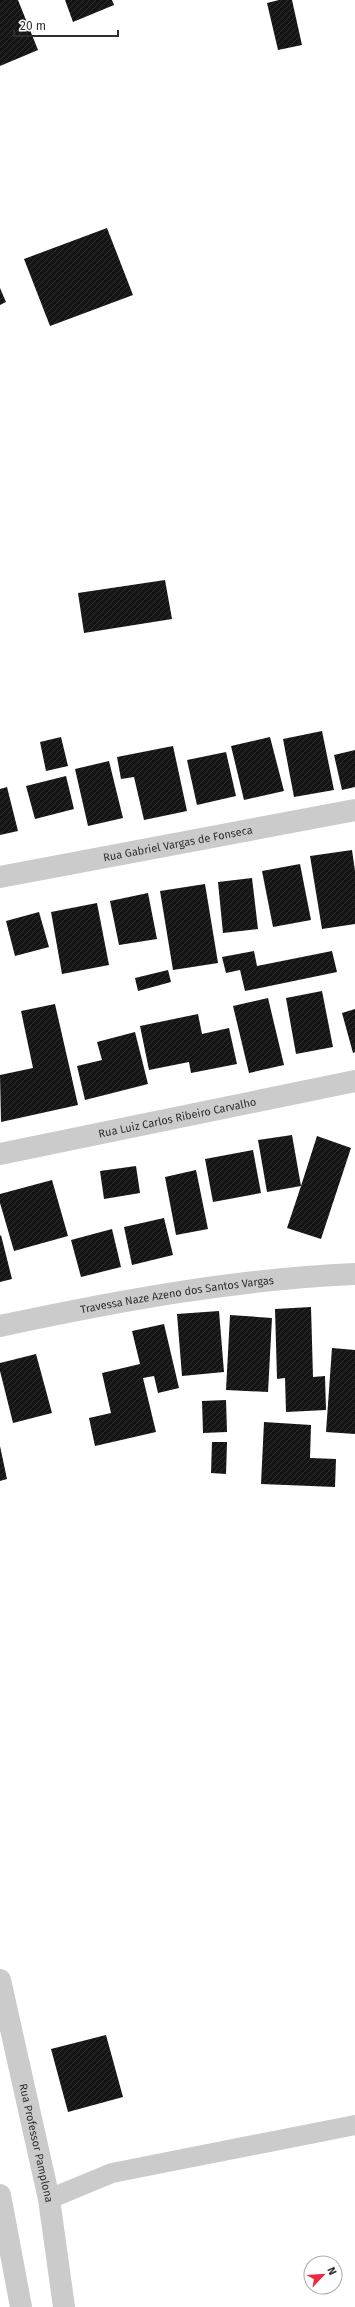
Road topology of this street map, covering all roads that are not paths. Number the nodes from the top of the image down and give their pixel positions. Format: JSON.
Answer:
{"nodes":[{"id":1,"x":355,"y":810,"type":"edge"},
{"id":2,"x":0,"y":877,"type":"edge"},
{"id":3,"x":355,"y":1082,"type":"edge"},
{"id":4,"x":0,"y":1154,"type":"edge"},
{"id":5,"x":355,"y":1274,"type":"edge"},
{"id":6,"x":0,"y":1326,"type":"edge"},
{"id":7,"x":0,"y":1980,"type":"edge"},
{"id":8,"x":355,"y":2125,"type":"edge"},
{"id":9,"x":0,"y":2196,"type":"edge"},
{"id":10,"x":49,"y":2200,"type":"junction"},
{"id":11,"x":21,"y":2307,"type":"edge"},
{"id":12,"x":64,"y":2307,"type":"edge"}],
"edges":[{"from":1,"to":2,"type":"street","name":"Rua Gabriel Vargas de Fonseca"},
{"from":3,"to":4,"type":"street","name":"Rua Luiz Carlos Ribeiro Carvalho"},
{"from":5,"to":6,"type":"street","name":"Travessa Naze Azeno dos Santos Vargas"},
{"from":7,"to":10,"type":"street","name":"Rua Professor Pamplona"},
{"from":8,"to":10,"type":"lane"},
{"from":9,"to":11,"type":"street"},
{"from":10,"to":12,"type":"street","name":"Rua Professor Pamplona"}]}
